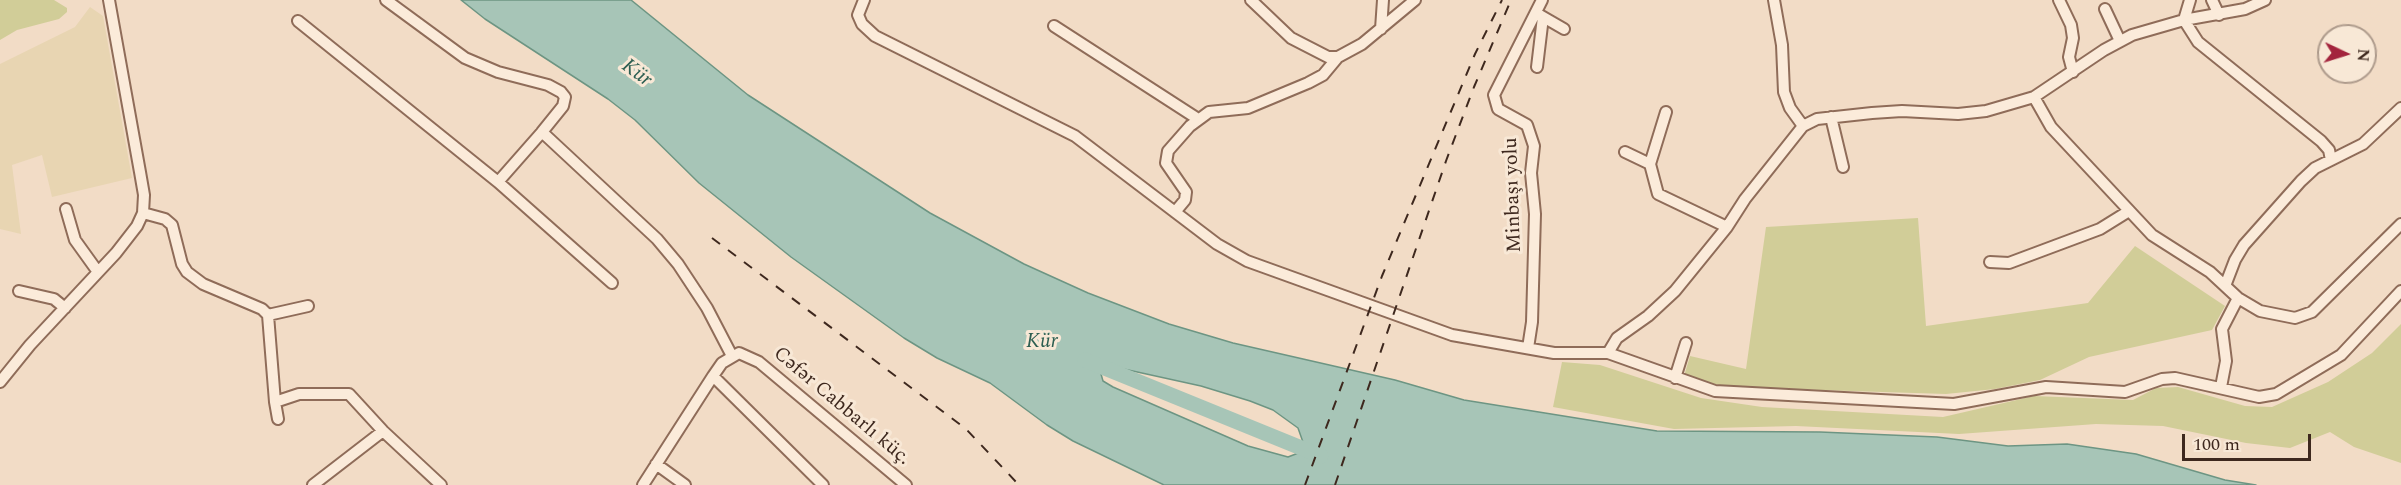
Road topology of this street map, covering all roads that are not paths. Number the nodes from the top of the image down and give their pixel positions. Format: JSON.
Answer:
{"nodes":[{"id":1,"x":109,"y":0,"type":"edge"},
{"id":2,"x":386,"y":0,"type":"edge"},
{"id":3,"x":864,"y":0,"type":"edge"},
{"id":4,"x":1251,"y":0,"type":"edge"},
{"id":5,"x":1383,"y":0,"type":"edge"},
{"id":6,"x":1414,"y":0,"type":"edge"},
{"id":7,"x":1542,"y":0,"type":"edge"},
{"id":8,"x":1774,"y":0,"type":"edge"},
{"id":9,"x":2059,"y":0,"type":"edge"},
{"id":10,"x":2190,"y":0,"type":"edge"},
{"id":11,"x":2212,"y":0,"type":"edge"},
{"id":12,"x":2265,"y":0,"type":"edge"},
{"id":13,"x":2105,"y":9,"type":"dead end"},
{"id":14,"x":1539,"y":15,"type":"junction"},
{"id":15,"x":2218,"y":15,"type":"junction"},
{"id":16,"x":2184,"y":20,"type":"junction"},
{"id":17,"x":298,"y":21,"type":"dead end"},
{"id":18,"x":1054,"y":26,"type":"dead end"},
{"id":19,"x":1381,"y":29,"type":"junction"},
{"id":20,"x":1564,"y":29,"type":"dead end"},
{"id":21,"x":2120,"y":40,"type":"junction"},
{"id":22,"x":1338,"y":57,"type":"junction"},
{"id":23,"x":1537,"y":67,"type":"dead end"},
{"id":24,"x":2073,"y":72,"type":"junction"},
{"id":25,"x":2034,"y":97,"type":"junction"},
{"id":26,"x":2401,"y":108,"type":"edge"},
{"id":27,"x":1666,"y":112,"type":"dead end"},
{"id":28,"x":1831,"y":117,"type":"junction"},
{"id":29,"x":1198,"y":119,"type":"junction"},
{"id":30,"x":1803,"y":126,"type":"junction"},
{"id":31,"x":542,"y":132,"type":"junction"},
{"id":32,"x":1625,"y":152,"type":"dead end"},
{"id":33,"x":2331,"y":160,"type":"junction"},
{"id":34,"x":1650,"y":164,"type":"junction"},
{"id":35,"x":1843,"y":167,"type":"dead end"},
{"id":36,"x":498,"y":182,"type":"junction"},
{"id":37,"x":66,"y":209,"type":"dead end"},
{"id":38,"x":2129,"y":211,"type":"junction"},
{"id":39,"x":1176,"y":212,"type":"junction"},
{"id":40,"x":143,"y":213,"type":"junction"},
{"id":41,"x":2401,"y":224,"type":"edge"},
{"id":42,"x":1727,"y":227,"type":"junction"},
{"id":43,"x":1990,"y":262,"type":"dead end"},
{"id":44,"x":98,"y":272,"type":"junction"},
{"id":45,"x":612,"y":283,"type":"dead end"},
{"id":46,"x":2225,"y":286,"type":"junction"},
{"id":47,"x":19,"y":291,"type":"dead end"},
{"id":48,"x":2401,"y":291,"type":"edge"},
{"id":49,"x":2238,"y":298,"type":"junction"},
{"id":50,"x":308,"y":306,"type":"dead end"},
{"id":51,"x":65,"y":308,"type":"junction"},
{"id":52,"x":268,"y":315,"type":"junction"},
{"id":53,"x":1686,"y":343,"type":"dead end"},
{"id":54,"x":1528,"y":348,"type":"junction"},
{"id":55,"x":1608,"y":353,"type":"junction"},
{"id":56,"x":732,"y":356,"type":"junction"},
{"id":57,"x":713,"y":376,"type":"junction"},
{"id":58,"x":1675,"y":378,"type":"junction"},
{"id":59,"x":0,"y":382,"type":"edge"},
{"id":60,"x":2221,"y":387,"type":"junction"},
{"id":61,"x":275,"y":402,"type":"junction"},
{"id":62,"x":278,"y":419,"type":"dead end"},
{"id":63,"x":383,"y":431,"type":"junction"},
{"id":64,"x":656,"y":464,"type":"junction"},
{"id":65,"x":313,"y":485,"type":"edge"},
{"id":66,"x":441,"y":485,"type":"edge"},
{"id":67,"x":643,"y":485,"type":"edge"},
{"id":68,"x":685,"y":485,"type":"edge"},
{"id":69,"x":823,"y":485,"type":"edge"},
{"id":70,"x":906,"y":485,"type":"edge"}],
"edges":[{"from":1,"to":40,"type":"street"},
{"from":2,"to":31,"type":"street"},
{"from":3,"to":39,"type":"street"},
{"from":4,"to":22,"type":"street"},
{"from":5,"to":19,"type":"street"},
{"from":6,"to":19,"type":"street"},
{"from":7,"to":14,"type":"street","name":"Minbaşı yolu"},
{"from":8,"to":30,"type":"street"},
{"from":9,"to":24,"type":"street"},
{"from":10,"to":16,"type":"street"},
{"from":11,"to":15,"type":"street"},
{"from":12,"to":15,"type":"street"},
{"from":13,"to":21,"type":"street"},
{"from":14,"to":20,"type":"street"},
{"from":14,"to":23,"type":"street"},
{"from":14,"to":54,"type":"street","name":"Minbaşı yolu"},
{"from":15,"to":16,"type":"street"},
{"from":16,"to":21,"type":"street"},
{"from":16,"to":33,"type":"street"},
{"from":17,"to":36,"type":"street"},
{"from":18,"to":29,"type":"street"},
{"from":19,"to":22,"type":"street"},
{"from":21,"to":24,"type":"street"},
{"from":22,"to":29,"type":"street"},
{"from":24,"to":25,"type":"street"},
{"from":25,"to":28,"type":"street"},
{"from":25,"to":38,"type":"street"},
{"from":26,"to":33,"type":"street"},
{"from":27,"to":34,"type":"street"},
{"from":28,"to":30,"type":"street"},
{"from":28,"to":35,"type":"street"},
{"from":29,"to":39,"type":"street"},
{"from":30,"to":42,"type":"street"},
{"from":31,"to":36,"type":"street"},
{"from":31,"to":56,"type":"street"},
{"from":32,"to":34,"type":"street"},
{"from":33,"to":46,"type":"street"},
{"from":34,"to":42,"type":"street"},
{"from":36,"to":45,"type":"street"},
{"from":37,"to":44,"type":"street"},
{"from":38,"to":43,"type":"street"},
{"from":38,"to":46,"type":"street"},
{"from":39,"to":54,"type":"street"},
{"from":40,"to":44,"type":"street"},
{"from":40,"to":52,"type":"street"},
{"from":41,"to":49,"type":"street"},
{"from":42,"to":55,"type":"street"},
{"from":44,"to":51,"type":"street"},
{"from":46,"to":49,"type":"street"},
{"from":47,"to":51,"type":"street"},
{"from":48,"to":60,"type":"street"},
{"from":49,"to":60,"type":"street"},
{"from":50,"to":52,"type":"street"},
{"from":51,"to":59,"type":"street"},
{"from":52,"to":61,"type":"street"},
{"from":53,"to":58,"type":"street"},
{"from":54,"to":55,"type":"street"},
{"from":55,"to":58,"type":"street"},
{"from":56,"to":57,"type":"street"},
{"from":56,"to":70,"type":"street","name":"Cəfər Cabbarlı küç."},
{"from":57,"to":64,"type":"street"},
{"from":57,"to":69,"type":"street"},
{"from":58,"to":60,"type":"street"},
{"from":61,"to":62,"type":"street"},
{"from":61,"to":63,"type":"street"},
{"from":63,"to":65,"type":"street"},
{"from":63,"to":66,"type":"street"},
{"from":64,"to":67,"type":"street"},
{"from":64,"to":68,"type":"street"}]}
